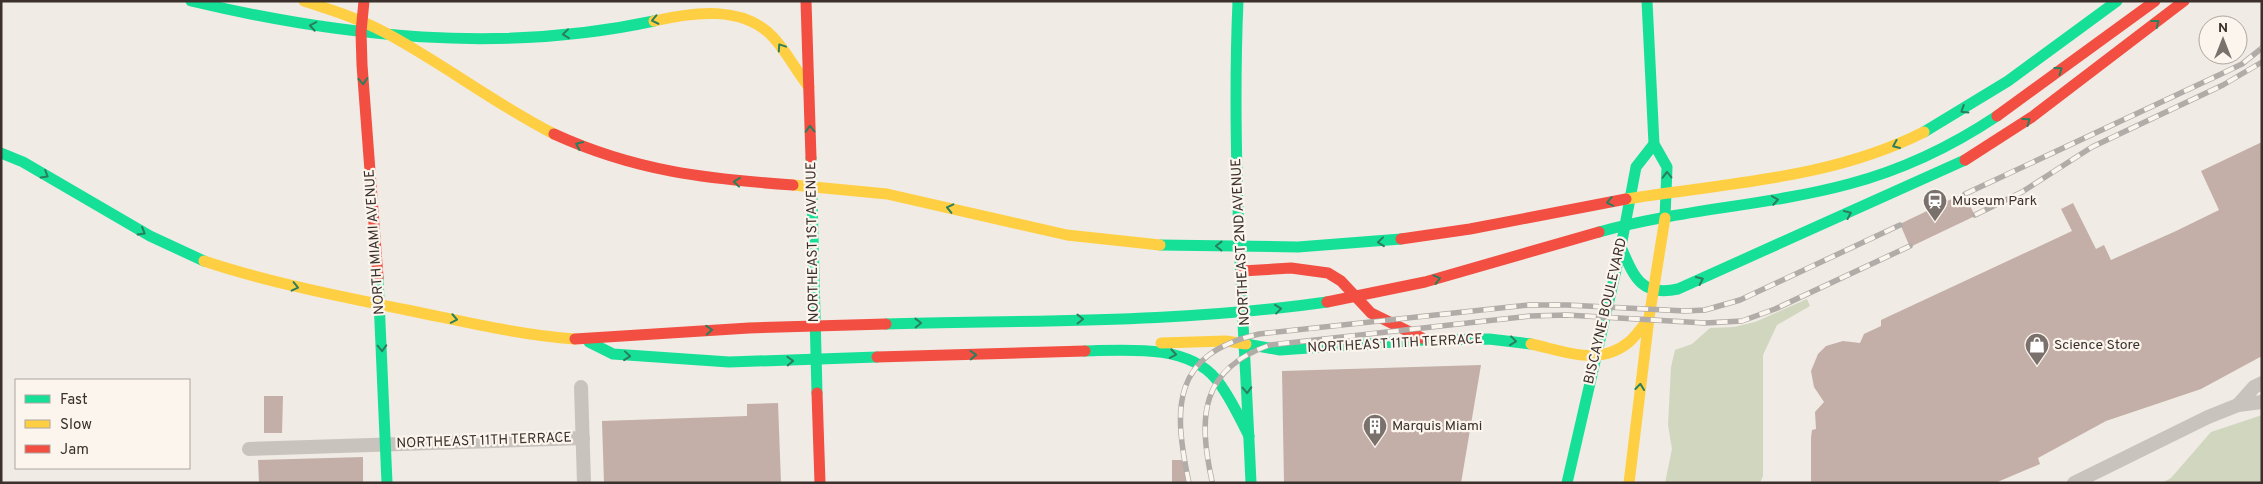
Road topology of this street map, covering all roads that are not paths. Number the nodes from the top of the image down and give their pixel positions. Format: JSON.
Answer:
{"nodes":[{"id":1,"x":191,"y":1,"type":"edge"},
{"id":2,"x":304,"y":1,"type":"edge"},
{"id":3,"x":364,"y":1,"type":"edge"},
{"id":4,"x":719,"y":1,"type":"edge"},
{"id":5,"x":806,"y":1,"type":"edge"},
{"id":6,"x":1238,"y":1,"type":"edge"},
{"id":7,"x":1647,"y":1,"type":"edge"},
{"id":8,"x":2117,"y":1,"type":"edge"},
{"id":9,"x":2155,"y":1,"type":"edge"},
{"id":10,"x":2184,"y":1,"type":"edge"},
{"id":11,"x":696,"y":12,"type":"junction"},
{"id":12,"x":361,"y":32,"type":"junction"},
{"id":13,"x":809,"y":87,"type":"junction"},
{"id":14,"x":1654,"y":144,"type":"junction"},
{"id":15,"x":1,"y":153,"type":"edge"},
{"id":16,"x":1621,"y":247,"type":"junction"},
{"id":17,"x":1242,"y":271,"type":"junction"},
{"id":18,"x":1653,"y":292,"type":"junction"},
{"id":19,"x":1649,"y":318,"type":"junction"},
{"id":20,"x":582,"y":338,"type":"junction"},
{"id":21,"x":1424,"y":340,"type":"junction"},
{"id":22,"x":1246,"y":344,"type":"junction"},
{"id":23,"x":1124,"y":350,"type":"junction"},
{"id":24,"x":1595,"y":358,"type":"junction"},
{"id":25,"x":2262,"y":383,"type":"edge"},
{"id":26,"x":581,"y":387,"type":"dead end"},
{"id":27,"x":2262,"y":402,"type":"edge"},
{"id":28,"x":2238,"y":405,"type":"junction"},
{"id":29,"x":1249,"y":436,"type":"junction"},
{"id":30,"x":583,"y":438,"type":"junction"},
{"id":31,"x":385,"y":445,"type":"junction"},
{"id":32,"x":249,"y":449,"type":"dead end"},
{"id":33,"x":387,"y":483,"type":"edge"},
{"id":34,"x":584,"y":483,"type":"edge"},
{"id":35,"x":820,"y":483,"type":"edge"},
{"id":36,"x":1251,"y":483,"type":"edge"},
{"id":37,"x":1567,"y":483,"type":"edge"},
{"id":38,"x":1629,"y":483,"type":"edge"},
{"id":39,"x":2074,"y":483,"type":"edge"}],
"edges":[{"from":12,"to":1,"type":"main road","one_way":true},
{"from":8,"to":2,"type":"main road","one_way":true},
{"from":3,"to":12,"type":"main road","name":"NORTH MIAMI AVENUE"},
{"from":4,"to":11,"type":"main road"},
{"from":5,"to":13,"type":"main road","name":"NORTHEAST 1ST AVENUE"},
{"from":6,"to":17,"type":"main road","name":"NORTHEAST 2ND AVENUE"},
{"from":7,"to":14,"type":"main road"},
{"from":20,"to":9,"type":"main road","one_way":true},
{"from":18,"to":10,"type":"main road","one_way":true},
{"from":11,"to":12,"type":"main road","one_way":true},
{"from":13,"to":11,"type":"main road","one_way":true},
{"from":12,"to":31,"type":"main road","name":"NORTH MIAMI AVENUE","one_way":true},
{"from":35,"to":13,"type":"main road","name":"NORTHEAST 1ST AVENUE","one_way":true},
{"from":14,"to":16,"type":"main road","name":"BISCAYNE BOULEVARD"},
{"from":18,"to":14,"type":"main road","one_way":true},
{"from":15,"to":20,"type":"main road","one_way":true},
{"from":16,"to":18,"type":"main road"},
{"from":16,"to":24,"type":"main road","name":"BISCAYNE BOULEVARD"},
{"from":17,"to":21,"type":"main road"},
{"from":17,"to":22,"type":"main road","name":"NORTHEAST 2ND AVENUE"},
{"from":18,"to":19,"type":"main road"},
{"from":19,"to":24,"type":"main road"},
{"from":38,"to":19,"type":"main road","one_way":true},
{"from":20,"to":23,"type":"main road","one_way":true},
{"from":21,"to":22,"type":"main road","name":"NORTHEAST 11TH TERRACE"},
{"from":21,"to":24,"type":"main road","name":"NORTHEAST 11TH TERRACE","one_way":true},
{"from":22,"to":23,"type":"main road","name":"NORTHEAST 11TH TERRACE"},
{"from":22,"to":29,"type":"main road","name":"NORTHEAST 2ND AVENUE","one_way":true},
{"from":23,"to":29,"type":"main road","one_way":true},
{"from":24,"to":37,"type":"main road","name":"BISCAYNE BOULEVARD"},
{"from":25,"to":28,"type":"street"},
{"from":26,"to":30,"type":"street"},
{"from":27,"to":28,"type":"street"},
{"from":28,"to":39,"type":"street"},
{"from":29,"to":36,"type":"main road","name":"NORTHEAST 2ND AVENUE"},
{"from":30,"to":31,"type":"street","name":"NORTHEAST 11TH TERRACE"},
{"from":30,"to":34,"type":"street"},
{"from":31,"to":32,"type":"street","name":"NORTHEAST 11TH TERRACE"},
{"from":31,"to":33,"type":"main road","name":"NORTH MIAMI AVENUE"}]}
